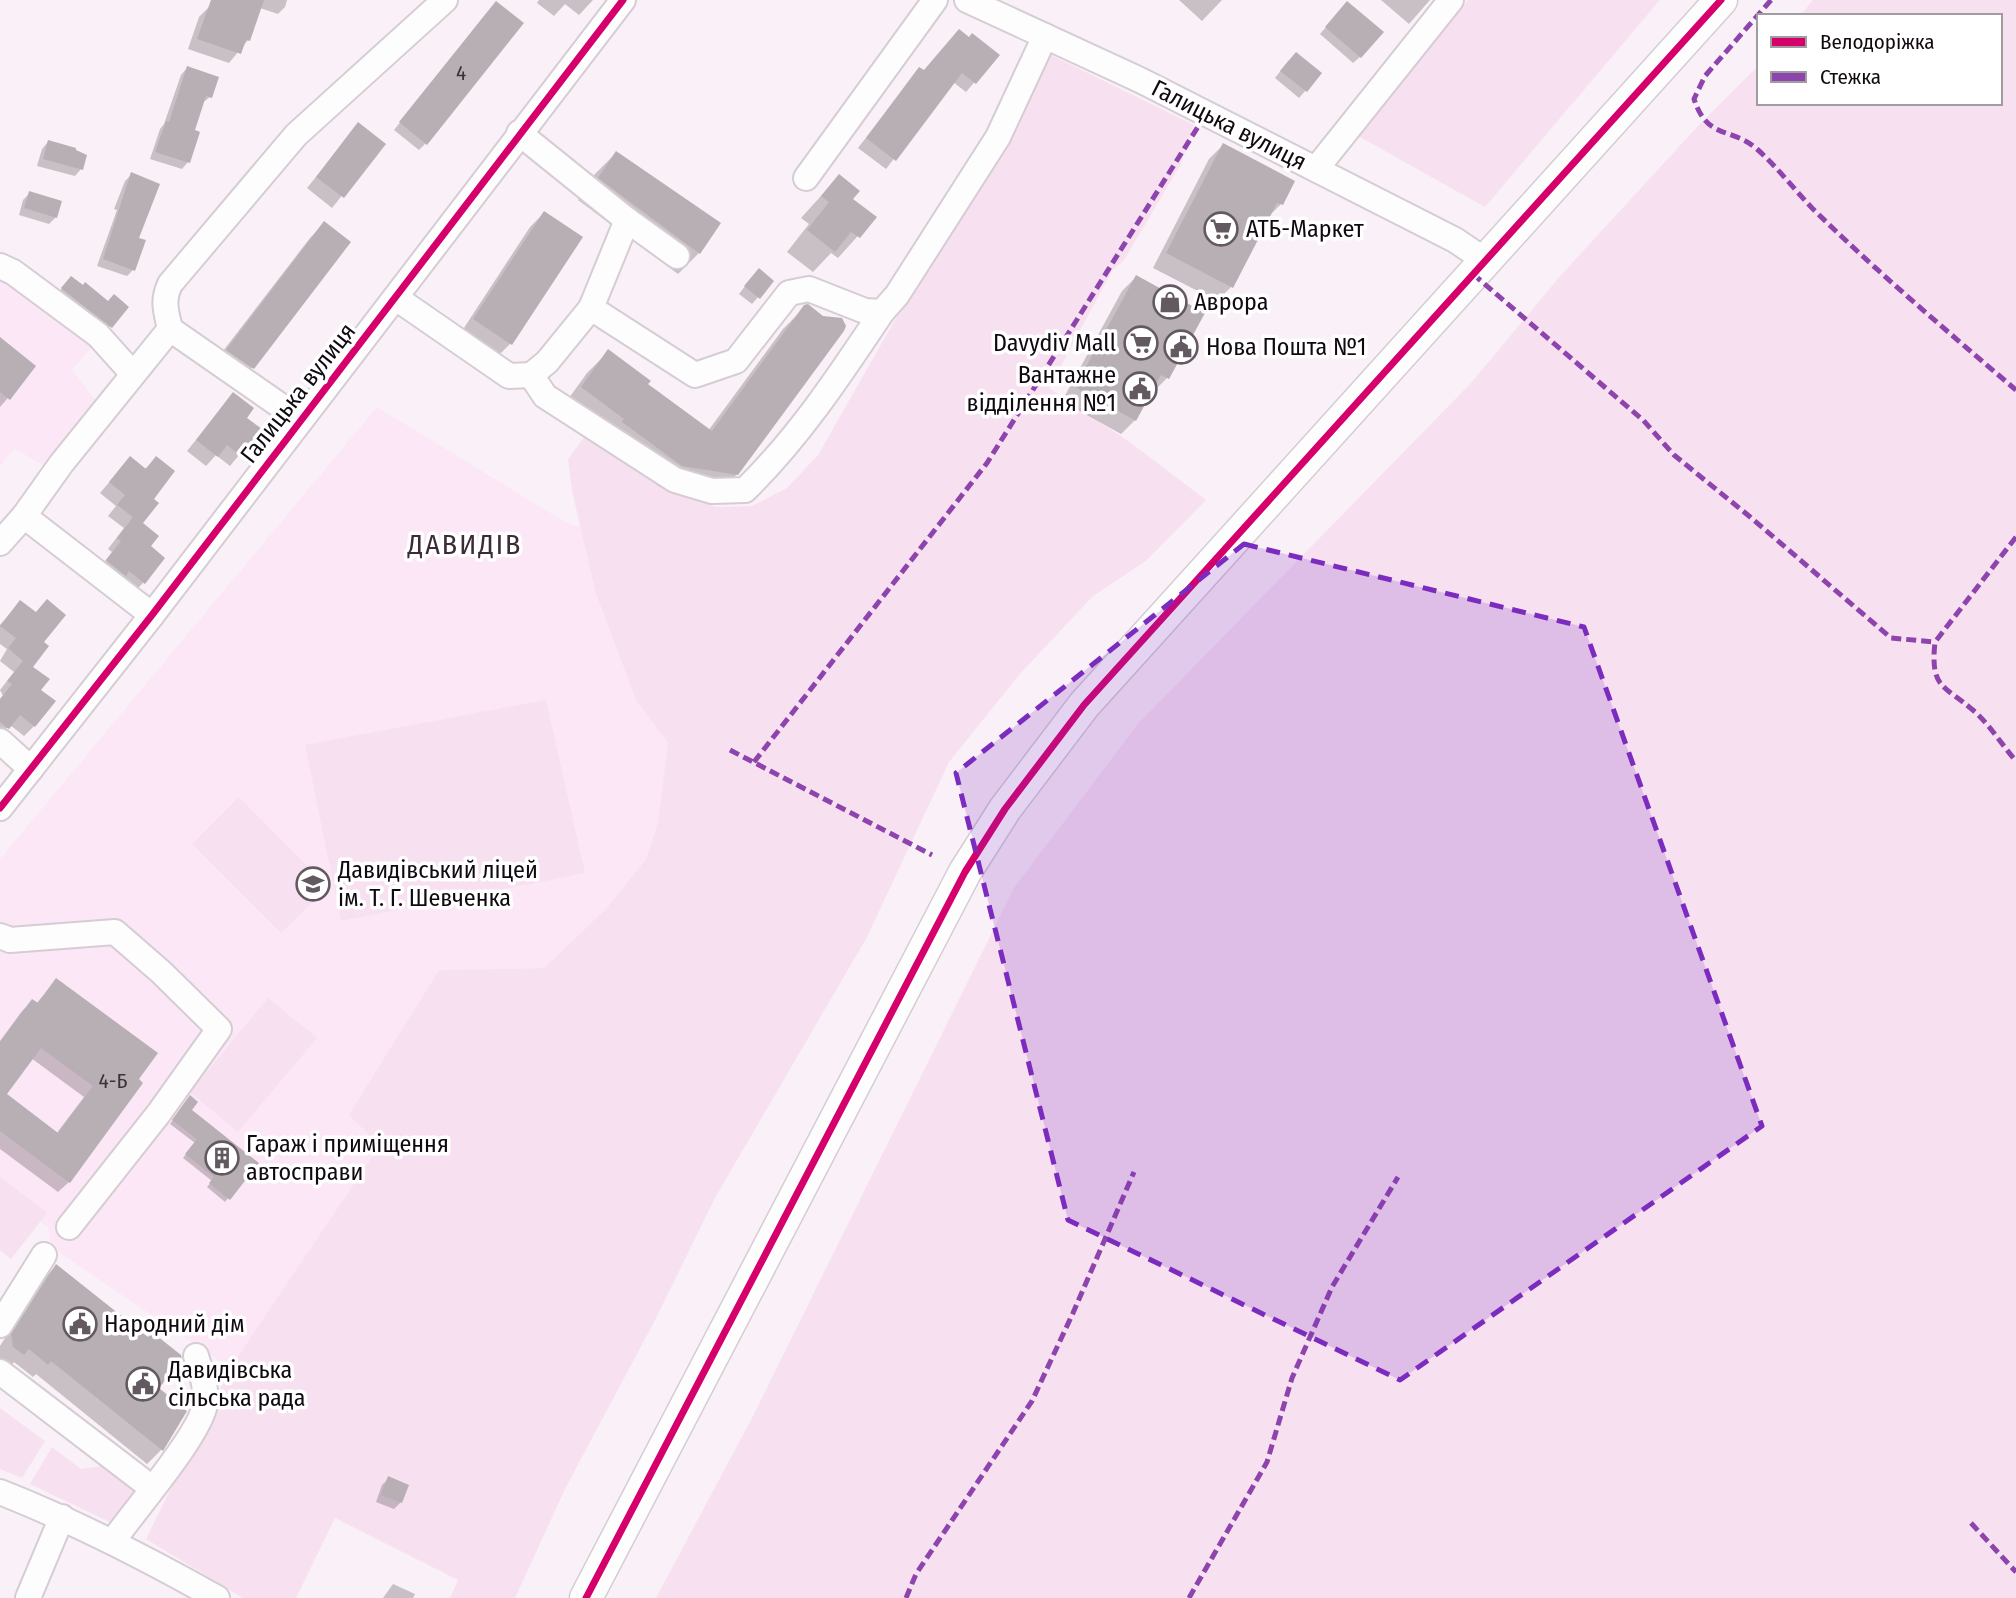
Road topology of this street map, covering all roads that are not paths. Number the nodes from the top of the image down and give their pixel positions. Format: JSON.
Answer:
{"nodes":[{"id":1,"x":445,"y":0,"type":"edge"},
{"id":2,"x":623,"y":0,"type":"edge"},
{"id":3,"x":935,"y":0,"type":"edge"},
{"id":4,"x":967,"y":0,"type":"edge"},
{"id":5,"x":1451,"y":0,"type":"edge"},
{"id":6,"x":1721,"y":0,"type":"edge"},
{"id":7,"x":1045,"y":36,"type":"junction"},
{"id":8,"x":519,"y":133,"type":"junction"},
{"id":9,"x":1316,"y":169,"type":"junction"},
{"id":10,"x":806,"y":178,"type":"dead end"},
{"id":11,"x":627,"y":220,"type":"junction"},
{"id":12,"x":677,"y":256,"type":"dead end"},
{"id":13,"x":1486,"y":261,"type":"junction"},
{"id":14,"x":0,"y":266,"type":"edge"},
{"id":15,"x":396,"y":298,"type":"junction"},
{"id":16,"x":592,"y":308,"type":"junction"},
{"id":17,"x":882,"y":312,"type":"junction"},
{"id":18,"x":170,"y":329,"type":"junction"},
{"id":19,"x":133,"y":374,"type":"junction"},
{"id":20,"x":531,"y":375,"type":"junction"},
{"id":21,"x":301,"y":420,"type":"junction"},
{"id":22,"x":24,"y":516,"type":"junction"},
{"id":23,"x":0,"y":543,"type":"edge"},
{"id":24,"x":152,"y":615,"type":"junction"},
{"id":25,"x":0,"y":741,"type":"edge"},
{"id":26,"x":31,"y":769,"type":"junction"},
{"id":27,"x":0,"y":808,"type":"edge"},
{"id":28,"x":0,"y":936,"type":"edge"},
{"id":29,"x":69,"y":1227,"type":"dead end"},
{"id":30,"x":44,"y":1255,"type":"dead end"},
{"id":31,"x":0,"y":1325,"type":"edge"},
{"id":32,"x":197,"y":1356,"type":"dead end"},
{"id":33,"x":0,"y":1372,"type":"edge"},
{"id":34,"x":152,"y":1488,"type":"junction"},
{"id":35,"x":0,"y":1492,"type":"edge"},
{"id":36,"x":62,"y":1517,"type":"junction"},
{"id":37,"x":113,"y":1541,"type":"junction"},
{"id":38,"x":27,"y":1598,"type":"edge"},
{"id":39,"x":217,"y":1598,"type":"edge"},
{"id":40,"x":586,"y":1598,"type":"edge"}],
"edges":[{"from":1,"to":18,"type":"street"},
{"from":2,"to":8,"type":"street","name":"Галицька вулиця"},
{"from":3,"to":10,"type":"street"},
{"from":4,"to":7,"type":"street","name":"Галицька вулиця"},
{"from":5,"to":9,"type":"street"},
{"from":6,"to":13,"type":"main road"},
{"from":7,"to":9,"type":"street","name":"Галицька вулиця"},
{"from":7,"to":17,"type":"street"},
{"from":8,"to":11,"type":"street"},
{"from":8,"to":15,"type":"street","name":"Галицька вулиця"},
{"from":9,"to":13,"type":"street","name":"Галицька вулиця"},
{"from":11,"to":12,"type":"street"},
{"from":11,"to":16,"type":"street"},
{"from":13,"to":40,"type":"main road"},
{"from":14,"to":19,"type":"street"},
{"from":15,"to":20,"type":"street"},
{"from":15,"to":21,"type":"street","name":"Галицька вулиця"},
{"from":16,"to":17,"type":"street"},
{"from":16,"to":20,"type":"street"},
{"from":17,"to":20,"type":"street"},
{"from":18,"to":19,"type":"street"},
{"from":18,"to":21,"type":"street","name":"Галицька вулиця"},
{"from":19,"to":22,"type":"street"},
{"from":21,"to":24,"type":"street","name":"Галицька вулиця"},
{"from":22,"to":23,"type":"street"},
{"from":22,"to":24,"type":"street"},
{"from":24,"to":26,"type":"street","name":"Галицька вулиця"},
{"from":25,"to":26,"type":"street"},
{"from":26,"to":27,"type":"street","name":"Галицька вулиця"},
{"from":28,"to":29,"type":"street"},
{"from":30,"to":31,"type":"street"},
{"from":32,"to":34,"type":"street"},
{"from":33,"to":34,"type":"street"},
{"from":34,"to":37,"type":"street"},
{"from":35,"to":36,"type":"street"},
{"from":36,"to":37,"type":"street"},
{"from":36,"to":38,"type":"street"},
{"from":37,"to":39,"type":"street"}]}
